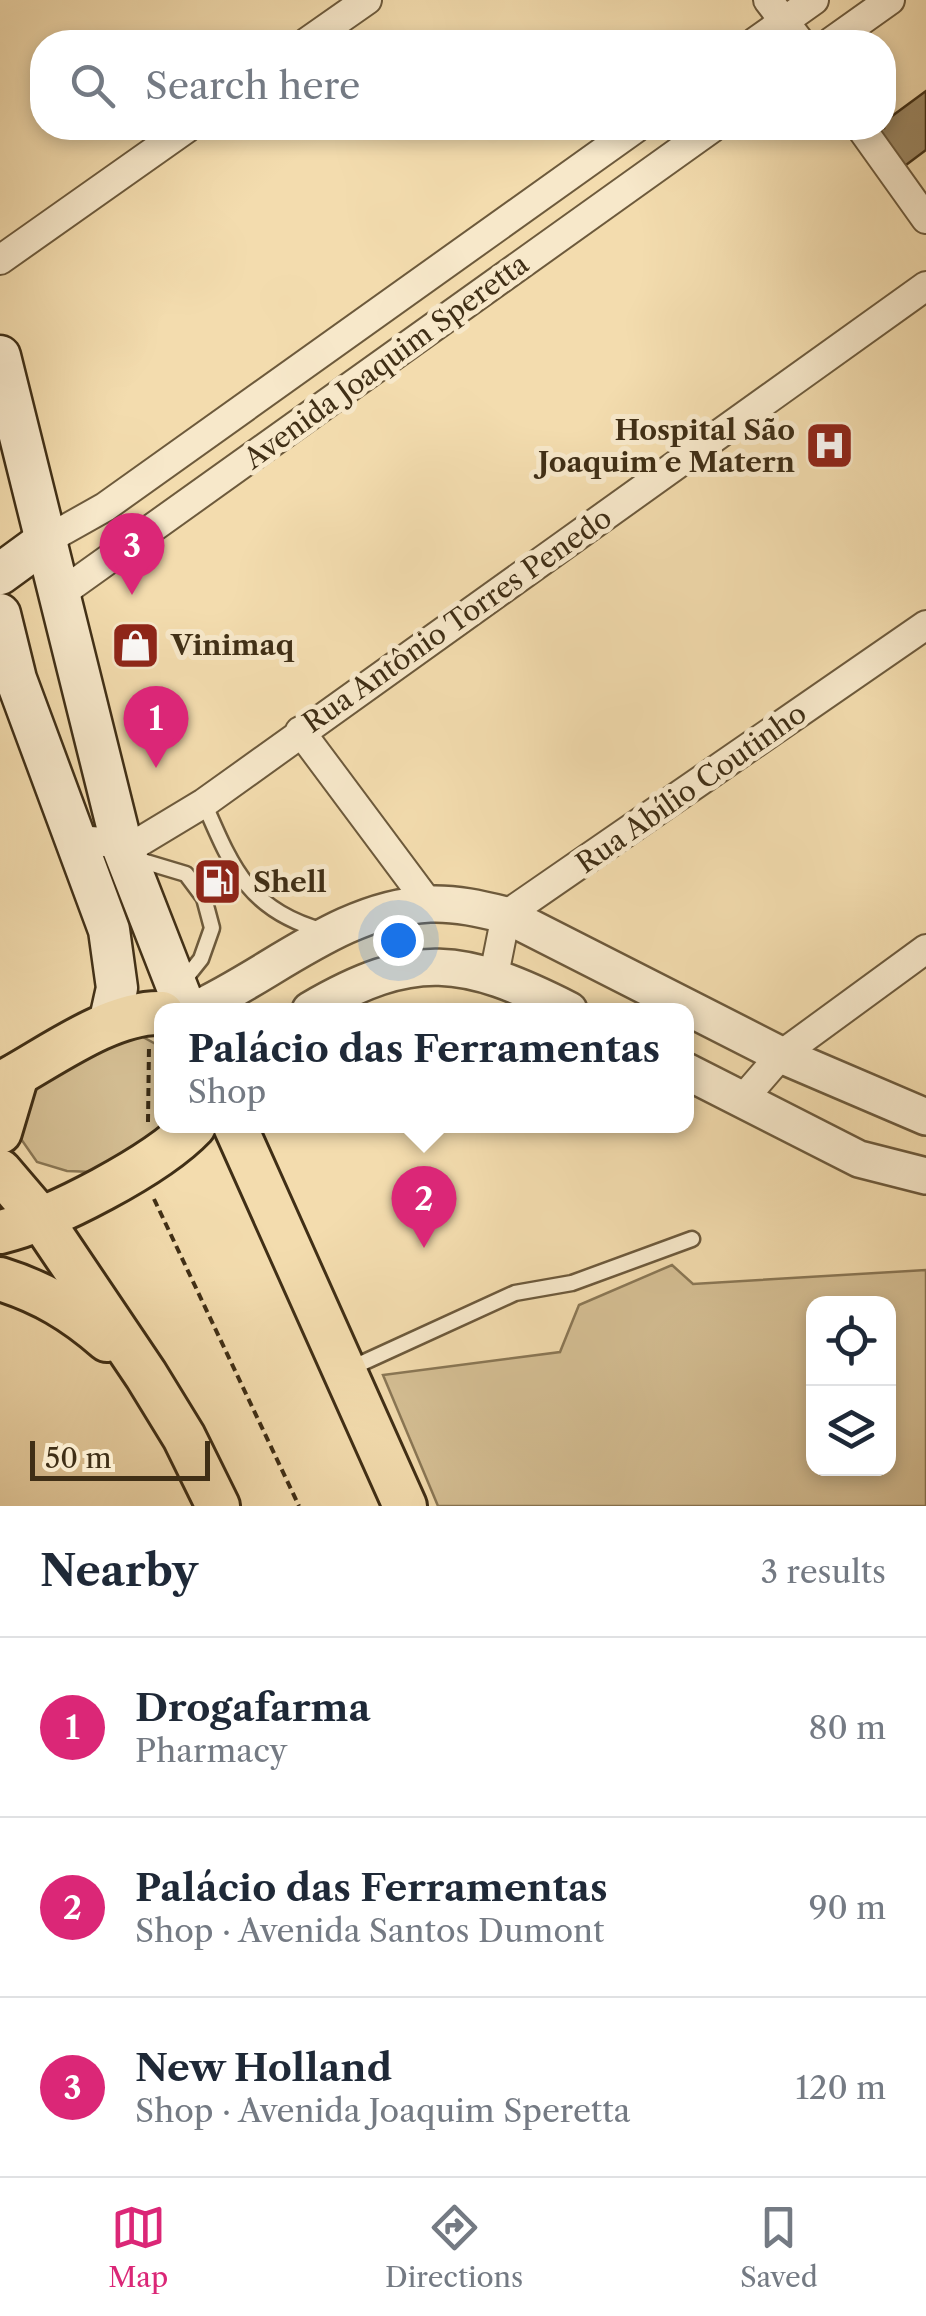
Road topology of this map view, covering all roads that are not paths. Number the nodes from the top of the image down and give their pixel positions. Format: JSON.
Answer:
{"nodes":[{"id":1,"x":367,"y":0,"type":"edge"},
{"id":2,"x":814,"y":0,"type":"edge"},
{"id":3,"x":890,"y":0,"type":"edge"},
{"id":4,"x":784,"y":21,"type":"edge"},
{"id":5,"x":324,"y":30,"type":"edge"},
{"id":6,"x":848,"y":30,"type":"edge"},
{"id":7,"x":170,"y":140,"type":"edge"},
{"id":8,"x":619,"y":140,"type":"edge"},
{"id":9,"x":695,"y":140,"type":"edge"},
{"id":10,"x":870,"y":140,"type":"edge"},
{"id":11,"x":926,"y":219,"type":"edge"},
{"id":12,"x":0,"y":260,"type":"edge"},
{"id":13,"x":926,"y":286,"type":"edge"},
{"id":14,"x":0,"y":356,"type":"edge"},
{"id":15,"x":48,"y":539,"type":"junction"},
{"id":16,"x":0,"y":574,"type":"edge"},
{"id":17,"x":60,"y":594,"type":"junction"},
{"id":18,"x":0,"y":614,"type":"edge"},
{"id":19,"x":926,"y":626,"type":"edge"},
{"id":20,"x":300,"y":732,"type":"junction"},
{"id":21,"x":204,"y":802,"type":"junction"},
{"id":22,"x":113,"y":803,"type":"junction"},
{"id":23,"x":70,"y":830,"type":"junction"},
{"id":24,"x":124,"y":851,"type":"junction"},
{"id":25,"x":242,"y":882,"type":"junction"},
{"id":26,"x":204,"y":898,"type":"junction"},
{"id":27,"x":429,"y":904,"type":"junction"},
{"id":28,"x":506,"y":915,"type":"junction"},
{"id":29,"x":330,"y":933,"type":"junction"},
{"id":30,"x":926,"y":949,"type":"edge"},
{"id":31,"x":494,"y":975,"type":"junction"},
{"id":32,"x":172,"y":1003,"type":"edge"},
{"id":33,"x":175,"y":1003,"type":"edge"},
{"id":34,"x":195,"y":1003,"type":"edge"},
{"id":35,"x":322,"y":1003,"type":"edge"},
{"id":36,"x":553,"y":1003,"type":"edge"},
{"id":37,"x":679,"y":1003,"type":"edge"},
{"id":38,"x":694,"y":1011,"type":"edge"},
{"id":39,"x":154,"y":1012,"type":"edge"},
{"id":40,"x":109,"y":1024,"type":"junction"},
{"id":41,"x":781,"y":1055,"type":"junction"},
{"id":42,"x":694,"y":1075,"type":"edge"},
{"id":43,"x":5,"y":1081,"type":"edge"},
{"id":44,"x":742,"y":1100,"type":"junction"},
{"id":45,"x":926,"y":1117,"type":"edge"},
{"id":46,"x":0,"y":1132,"type":"edge"},
{"id":47,"x":185,"y":1133,"type":"edge"},
{"id":48,"x":238,"y":1133,"type":"edge"},
{"id":49,"x":0,"y":1171,"type":"edge"},
{"id":50,"x":926,"y":1176,"type":"edge"},
{"id":51,"x":41,"y":1218,"type":"junction"},
{"id":52,"x":0,"y":1232,"type":"edge"},
{"id":53,"x":692,"y":1238,"type":"dead end"},
{"id":54,"x":0,"y":1279,"type":"edge"},
{"id":55,"x":345,"y":1370,"type":"junction"},
{"id":56,"x":146,"y":1375,"type":"junction"},
{"id":57,"x":218,"y":1506,"type":"edge"},
{"id":58,"x":405,"y":1506,"type":"edge"}],
"edges":[{"from":1,"to":5,"type":"street"},
{"from":2,"to":4,"type":"street"},
{"from":3,"to":6,"type":"street"},
{"from":7,"to":12,"type":"street"},
{"from":8,"to":15,"type":"street","name":"Avenida Joaquim Speretta"},
{"from":9,"to":17,"type":"street","name":"Avenida Joaquim Speretta"},
{"from":10,"to":11,"type":"street"},
{"from":13,"to":20,"type":"street","name":"Rua Antônio Torres Penedo"},
{"from":14,"to":15,"type":"main road"},
{"from":15,"to":16,"type":"main road"},
{"from":15,"to":17,"type":"main road"},
{"from":17,"to":22,"type":"main road"},
{"from":18,"to":23,"type":"main road"},
{"from":19,"to":28,"type":"street","name":"Rua Abílio Coutinho"},
{"from":20,"to":21,"type":"street","name":"Rua Antônio Torres Penedo"},
{"from":20,"to":27,"type":"street"},
{"from":21,"to":24,"type":"street","name":"Rua Antônio Torres Penedo"},
{"from":21,"to":25,"type":"lane"},
{"from":22,"to":23,"type":"main road"},
{"from":22,"to":24,"type":"main road"},
{"from":23,"to":24,"type":"street"},
{"from":23,"to":40,"type":"main road"},
{"from":24,"to":26,"type":"lane"},
{"from":24,"to":32,"type":"main road"},
{"from":25,"to":26,"type":"lane"},
{"from":25,"to":29,"type":"lane"},
{"from":26,"to":33,"type":"lane"},
{"from":27,"to":28,"type":"street"},
{"from":27,"to":29,"type":"street"},
{"from":28,"to":31,"type":"street"},
{"from":28,"to":37,"type":"street"},
{"from":29,"to":34,"type":"street"},
{"from":30,"to":41,"type":"street"},
{"from":31,"to":35,"type":"street"},
{"from":31,"to":36,"type":"street"},
{"from":38,"to":41,"type":"street"},
{"from":39,"to":40,"type":"main road"},
{"from":40,"to":43,"type":"main road"},
{"from":41,"to":44,"type":"street"},
{"from":41,"to":45,"type":"street"},
{"from":42,"to":44,"type":"street"},
{"from":43,"to":46,"type":"main road"},
{"from":44,"to":50,"type":"street"},
{"from":47,"to":51,"type":"main road"},
{"from":48,"to":55,"type":"main road"},
{"from":49,"to":51,"type":"main road"},
{"from":51,"to":52,"type":"main road"},
{"from":51,"to":56,"type":"main road"},
{"from":53,"to":55,"type":"lane"},
{"from":54,"to":56,"type":"main road"},
{"from":55,"to":58,"type":"main road"},
{"from":56,"to":57,"type":"main road"}]}
